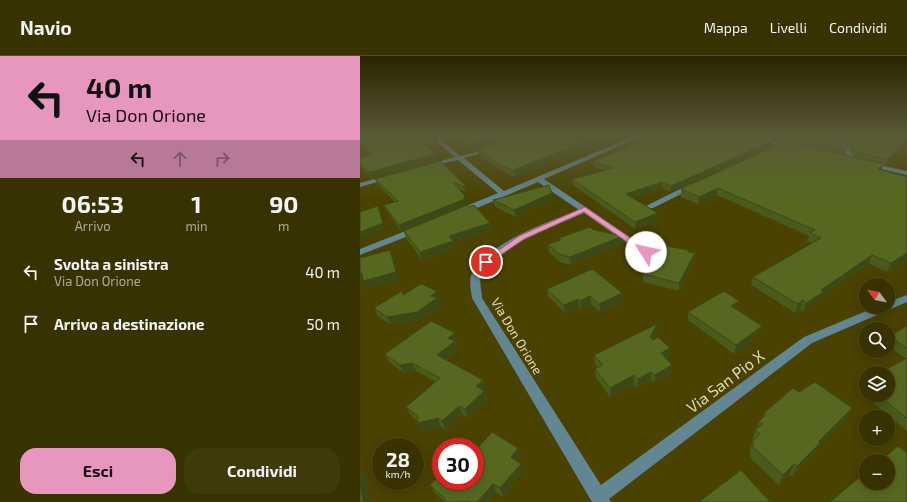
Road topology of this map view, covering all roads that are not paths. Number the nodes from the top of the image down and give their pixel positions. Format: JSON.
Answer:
{"nodes":[{"id":1,"x":456,"y":156,"type":"edge"},
{"id":2,"x":466,"y":156,"type":"edge"},
{"id":3,"x":595,"y":156,"type":"edge"},
{"id":4,"x":847,"y":156,"type":"edge"},
{"id":5,"x":459,"y":158,"type":"junction"},
{"id":6,"x":421,"y":168,"type":"edge"},
{"id":7,"x":907,"y":173,"type":"edge"},
{"id":8,"x":398,"y":174,"type":"edge"},
{"id":9,"x":539,"y":180,"type":"junction"},
{"id":10,"x":698,"y":183,"type":"edge"},
{"id":11,"x":360,"y":185,"type":"edge"},
{"id":12,"x":504,"y":194,"type":"junction"},
{"id":13,"x":650,"y":206,"type":"edge"},
{"id":14,"x":585,"y":210,"type":"junction"},
{"id":15,"x":454,"y":214,"type":"edge"},
{"id":16,"x":425,"y":226,"type":"edge"},
{"id":17,"x":360,"y":252,"type":"edge"},
{"id":18,"x":646,"y":252,"type":"dead end"},
{"id":19,"x":907,"y":298,"type":"edge"},
{"id":20,"x":895,"y":303,"type":"edge"},
{"id":21,"x":868,"y":314,"type":"edge"},
{"id":22,"x":601,"y":499,"type":"edge"}],
"edges":[{"from":1,"to":5,"type":"street"},
{"from":2,"to":5,"type":"street"},
{"from":3,"to":9,"type":"street"},
{"from":4,"to":7,"type":"street"},
{"from":5,"to":6,"type":"street"},
{"from":5,"to":12,"type":"street"},
{"from":8,"to":11,"type":"street"},
{"from":9,"to":12,"type":"street"},
{"from":9,"to":14,"type":"street"},
{"from":10,"to":13,"type":"street"},
{"from":12,"to":15,"type":"street"},
{"from":14,"to":18,"type":"street"},
{"from":14,"to":22,"type":"street","name":"Via Don Orione"},
{"from":16,"to":17,"type":"street"},
{"from":19,"to":20,"type":"street","name":"Via San Pio X"},
{"from":21,"to":22,"type":"street","name":"Via San Pio X"}]}
